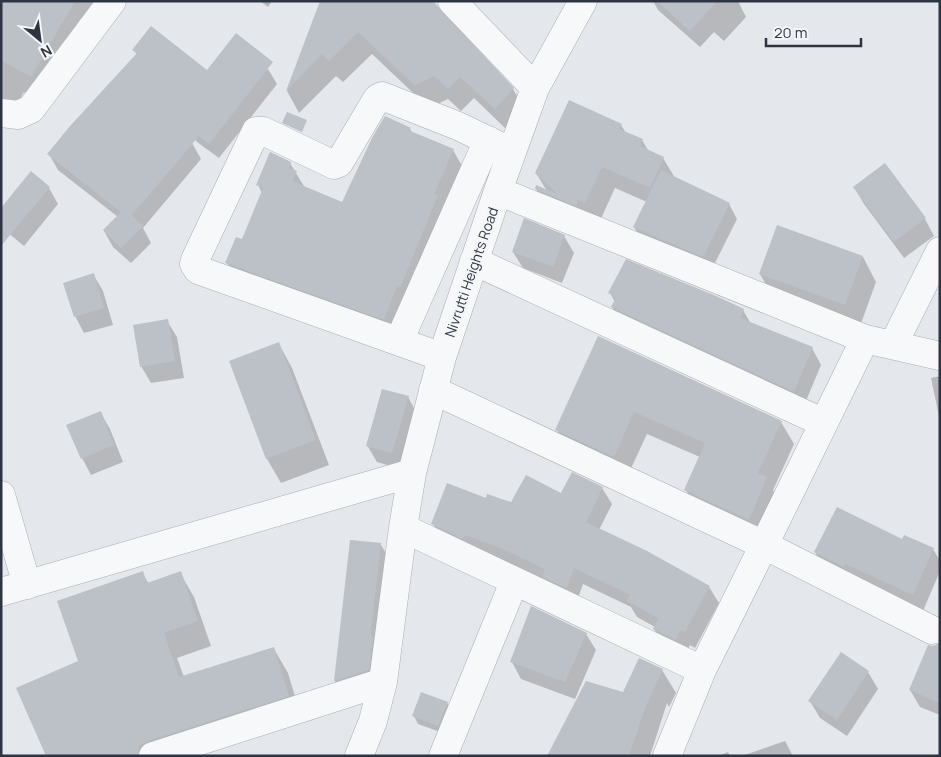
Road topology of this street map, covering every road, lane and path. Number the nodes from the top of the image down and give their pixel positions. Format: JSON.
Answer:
{"nodes":[{"id":1,"x":112,"y":1,"type":"edge"},
{"id":2,"x":452,"y":1,"type":"edge"},
{"id":3,"x":583,"y":1,"type":"edge"},
{"id":4,"x":535,"y":88,"type":"junction"},
{"id":5,"x":1,"y":113,"type":"edge"},
{"id":6,"x":500,"y":146,"type":"junction"},
{"id":7,"x":498,"y":190,"type":"junction"},
{"id":8,"x":940,"y":251,"type":"edge"},
{"id":9,"x":474,"y":261,"type":"junction"},
{"id":10,"x":865,"y":339,"type":"junction"},
{"id":11,"x":399,"y":342,"type":"junction"},
{"id":12,"x":893,"y":345,"type":"junction"},
{"id":13,"x":940,"y":356,"type":"edge"},
{"id":14,"x":442,"y":357,"type":"junction"},
{"id":15,"x":434,"y":390,"type":"junction"},
{"id":16,"x":824,"y":423,"type":"junction"},
{"id":17,"x":412,"y":473,"type":"junction"},
{"id":18,"x":3,"y":508,"type":"edge"},
{"id":19,"x":402,"y":528,"type":"junction"},
{"id":20,"x":764,"y":544,"type":"junction"},
{"id":21,"x":514,"y":582,"type":"junction"},
{"id":22,"x":27,"y":585,"type":"junction"},
{"id":23,"x":1,"y":592,"type":"edge"},
{"id":24,"x":932,"y":630,"type":"dead end"},
{"id":25,"x":702,"y":670,"type":"junction"},
{"id":26,"x":383,"y":682,"type":"junction"},
{"id":27,"x":153,"y":756,"type":"edge"},
{"id":28,"x":359,"y":756,"type":"edge"},
{"id":29,"x":443,"y":756,"type":"edge"},
{"id":30,"x":667,"y":756,"type":"edge"}],
"edges":[{"from":1,"to":5,"type":"street"},
{"from":2,"to":4,"type":"street"},
{"from":3,"to":4,"type":"street"},
{"from":4,"to":6,"type":"street"},
{"from":6,"to":7,"type":"street"},
{"from":6,"to":11,"type":"street"},
{"from":6,"to":11,"type":"street"},
{"from":7,"to":9,"type":"street","name":"Nivrutti Heights Road"},
{"from":7,"to":10,"type":"street","name":"Nivrutti Heights Road"},
{"from":8,"to":12,"type":"street"},
{"from":9,"to":14,"type":"street","name":"Nivrutti Heights Road"},
{"from":9,"to":16,"type":"street"},
{"from":10,"to":12,"type":"street","name":"Nivrutti Heights Road"},
{"from":10,"to":16,"type":"street"},
{"from":11,"to":14,"type":"street"},
{"from":12,"to":13,"type":"street","name":"Nivrutti Heights Road"},
{"from":14,"to":15,"type":"street","name":"Nivrutti Heights Road"},
{"from":15,"to":17,"type":"street","name":"Nivrutti Heights Road"},
{"from":15,"to":20,"type":"street"},
{"from":16,"to":20,"type":"street"},
{"from":17,"to":19,"type":"street","name":"Nivrutti Heights Road"},
{"from":17,"to":22,"type":"street"},
{"from":18,"to":22,"type":"street"},
{"from":19,"to":21,"type":"street"},
{"from":19,"to":26,"type":"street","name":"Nivrutti Heights Road"},
{"from":20,"to":24,"type":"street"},
{"from":20,"to":25,"type":"street"},
{"from":21,"to":25,"type":"street"},
{"from":21,"to":29,"type":"street"},
{"from":22,"to":23,"type":"street"},
{"from":25,"to":30,"type":"street"},
{"from":26,"to":27,"type":"street"},
{"from":26,"to":28,"type":"street","name":"Nivrutti Heights Road"}]}
